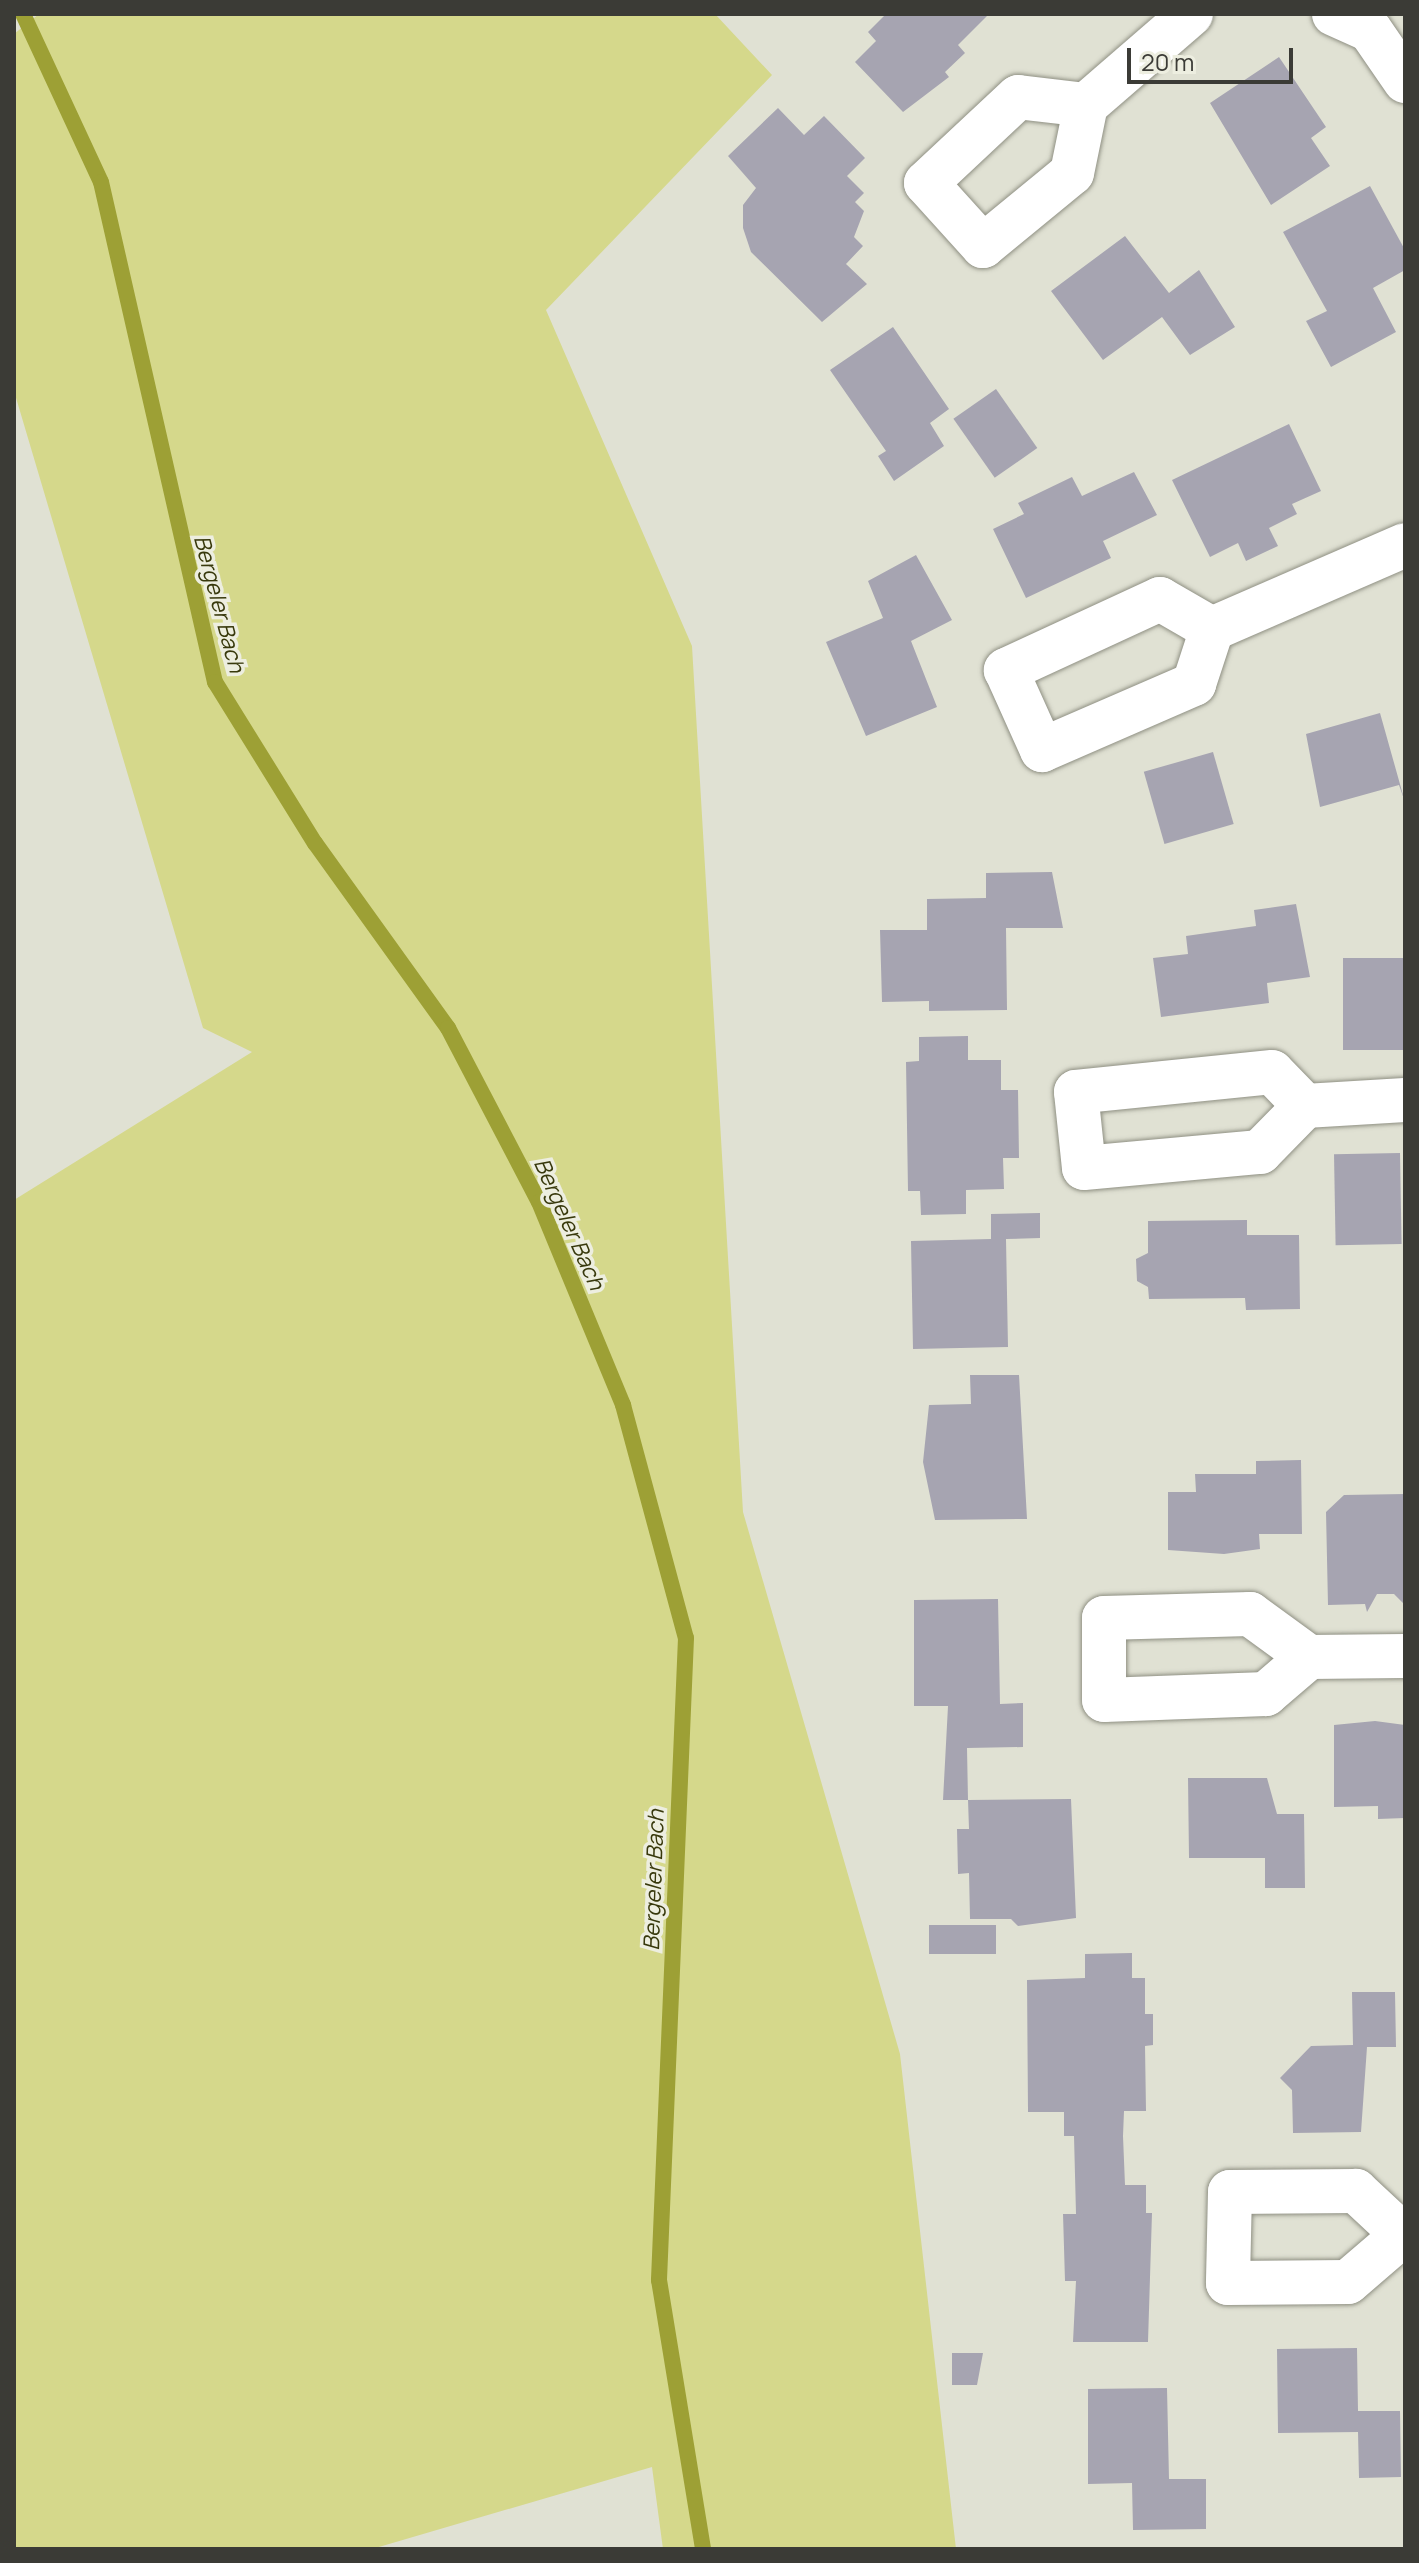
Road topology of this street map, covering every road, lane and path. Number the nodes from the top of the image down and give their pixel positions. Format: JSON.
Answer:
{"nodes":[{"id":1,"x":1191,"y":14,"type":"edge"},
{"id":2,"x":1365,"y":19,"type":"edge"},
{"id":3,"x":1405,"y":81,"type":"edge"},
{"id":4,"x":1086,"y":105,"type":"dead end"},
{"id":5,"x":1405,"y":545,"type":"edge"},
{"id":6,"x":1212,"y":629,"type":"dead end"},
{"id":7,"x":1405,"y":1100,"type":"edge"},
{"id":8,"x":1305,"y":1106,"type":"junction"},
{"id":9,"x":1405,"y":1656,"type":"edge"},
{"id":10,"x":1309,"y":1657,"type":"dead end"}],
"edges":[{"from":1,"to":4,"type":"street"},
{"from":2,"to":3,"type":"street"},
{"from":5,"to":6,"type":"street"},
{"from":7,"to":8,"type":"street"},
{"from":8,"to":8,"type":"street"},
{"from":9,"to":10,"type":"street"}]}
